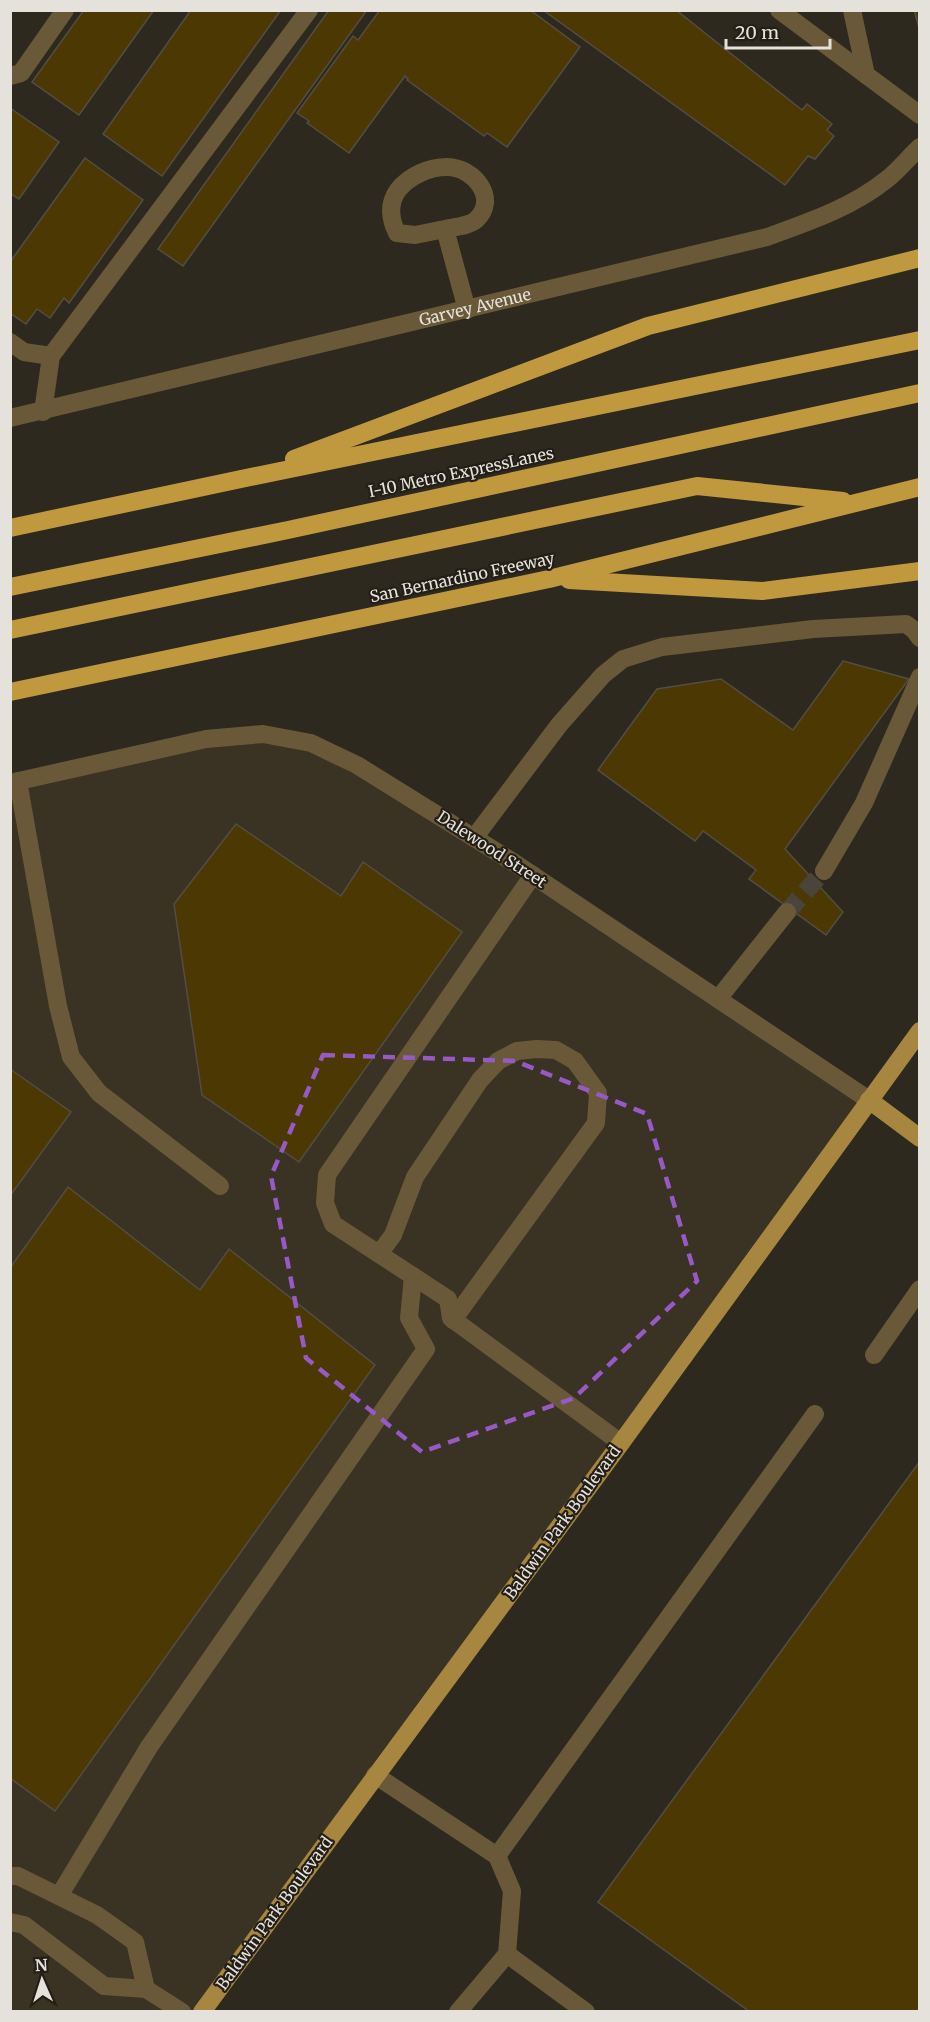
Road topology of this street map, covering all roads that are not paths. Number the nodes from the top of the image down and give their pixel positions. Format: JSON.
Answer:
{"nodes":[{"id":1,"x":65,"y":10,"type":"edge"},
{"id":2,"x":309,"y":10,"type":"edge"},
{"id":3,"x":779,"y":10,"type":"edge"},
{"id":4,"x":852,"y":10,"type":"edge"},
{"id":5,"x":866,"y":75,"type":"junction"},
{"id":6,"x":10,"y":76,"type":"edge"},
{"id":7,"x":920,"y":115,"type":"edge"},
{"id":8,"x":920,"y":147,"type":"edge"},
{"id":9,"x":445,"y":229,"type":"junction"},
{"id":10,"x":920,"y":258,"type":"edge"},
{"id":11,"x":467,"y":310,"type":"junction"},
{"id":12,"x":920,"y":340,"type":"edge"},
{"id":13,"x":10,"y":342,"type":"edge"},
{"id":14,"x":51,"y":356,"type":"junction"},
{"id":15,"x":920,"y":393,"type":"edge"},
{"id":16,"x":43,"y":412,"type":"junction"},
{"id":17,"x":10,"y":418,"type":"edge"},
{"id":18,"x":241,"y":479,"type":"junction"},
{"id":19,"x":920,"y":487,"type":"edge"},
{"id":20,"x":857,"y":502,"type":"junction"},
{"id":21,"x":10,"y":528,"type":"edge"},
{"id":22,"x":920,"y":571,"type":"edge"},
{"id":23,"x":549,"y":579,"type":"junction"},
{"id":24,"x":10,"y":587,"type":"edge"},
{"id":25,"x":10,"y":630,"type":"edge"},
{"id":26,"x":920,"y":638,"type":"edge"},
{"id":27,"x":920,"y":677,"type":"edge"},
{"id":28,"x":10,"y":692,"type":"edge"},
{"id":29,"x":14,"y":782,"type":"edge"},
{"id":30,"x":474,"y":838,"type":"junction"},
{"id":31,"x":824,"y":871,"type":"tunnel mouth"},
{"id":32,"x":532,"y":875,"type":"junction"},
{"id":33,"x":787,"y":912,"type":"tunnel mouth"},
{"id":34,"x":718,"y":999,"type":"junction"},
{"id":35,"x":920,"y":1031,"type":"edge"},
{"id":36,"x":869,"y":1100,"type":"junction"},
{"id":37,"x":920,"y":1138,"type":"edge"},
{"id":38,"x":220,"y":1186,"type":"dead end"},
{"id":39,"x":379,"y":1254,"type":"junction"},
{"id":40,"x":413,"y":1275,"type":"junction"},
{"id":41,"x":920,"y":1289,"type":"edge"},
{"id":42,"x":453,"y":1320,"type":"junction"},
{"id":43,"x":874,"y":1355,"type":"dead end"},
{"id":44,"x":815,"y":1414,"type":"dead end"},
{"id":45,"x":621,"y":1443,"type":"junction"},
{"id":46,"x":375,"y":1775,"type":"junction"},
{"id":47,"x":497,"y":1856,"type":"junction"},
{"id":48,"x":10,"y":1876,"type":"edge"},
{"id":49,"x":59,"y":1896,"type":"junction"},
{"id":50,"x":10,"y":1922,"type":"edge"},
{"id":51,"x":507,"y":1954,"type":"junction"},
{"id":52,"x":146,"y":1989,"type":"junction"},
{"id":53,"x":182,"y":2012,"type":"edge"},
{"id":54,"x":202,"y":2012,"type":"edge"},
{"id":55,"x":458,"y":2012,"type":"edge"},
{"id":56,"x":586,"y":2012,"type":"edge"}],
"edges":[{"from":1,"to":6,"type":"street"},
{"from":2,"to":14,"type":"street"},
{"from":3,"to":5,"type":"street"},
{"from":4,"to":5,"type":"street"},
{"from":5,"to":7,"type":"street"},
{"from":8,"to":11,"type":"street","name":"Garvey Avenue"},
{"from":9,"to":9,"type":"street"},
{"from":9,"to":11,"type":"street"},
{"from":10,"to":18,"type":"highway"},
{"from":11,"to":16,"type":"street","name":"Garvey Avenue"},
{"from":12,"to":18,"type":"highway"},
{"from":13,"to":14,"type":"street"},
{"from":14,"to":16,"type":"street"},
{"from":15,"to":24,"type":"highway","name":"I-10 Metro ExpressLanes"},
{"from":16,"to":17,"type":"street","name":"Garvey Avenue"},
{"from":18,"to":21,"type":"highway"},
{"from":19,"to":20,"type":"highway","name":"San Bernardino Freeway"},
{"from":20,"to":23,"type":"highway","name":"San Bernardino Freeway"},
{"from":20,"to":25,"type":"highway"},
{"from":22,"to":23,"type":"highway"},
{"from":23,"to":28,"type":"highway","name":"San Bernardino Freeway"},
{"from":26,"to":30,"type":"street"},
{"from":27,"to":31,"type":"street"},
{"from":29,"to":30,"type":"street","name":"Dalewood Street"},
{"from":29,"to":38,"type":"street"},
{"from":30,"to":32,"type":"street","name":"Dalewood Street"},
{"from":32,"to":34,"type":"street","name":"Dalewood Street"},
{"from":32,"to":39,"type":"street"},
{"from":33,"to":34,"type":"street"},
{"from":34,"to":36,"type":"street","name":"Dalewood Street"},
{"from":35,"to":36,"type":"main road","name":"Baldwin Park Boulevard"},
{"from":36,"to":37,"type":"main road","name":"Dalewood Street"},
{"from":36,"to":45,"type":"main road","name":"Baldwin Park Boulevard"},
{"from":39,"to":40,"type":"street"},
{"from":39,"to":42,"type":"street"},
{"from":40,"to":42,"type":"street"},
{"from":40,"to":49,"type":"street"},
{"from":41,"to":43,"type":"street"},
{"from":42,"to":45,"type":"street"},
{"from":44,"to":47,"type":"street"},
{"from":45,"to":46,"type":"main road","name":"Baldwin Park Boulevard"},
{"from":46,"to":47,"type":"street"},
{"from":46,"to":54,"type":"main road","name":"Baldwin Park Boulevard"},
{"from":47,"to":51,"type":"street"},
{"from":48,"to":49,"type":"street"},
{"from":49,"to":52,"type":"street"},
{"from":50,"to":52,"type":"street"},
{"from":51,"to":55,"type":"street"},
{"from":51,"to":56,"type":"street"},
{"from":52,"to":53,"type":"street"}]}
